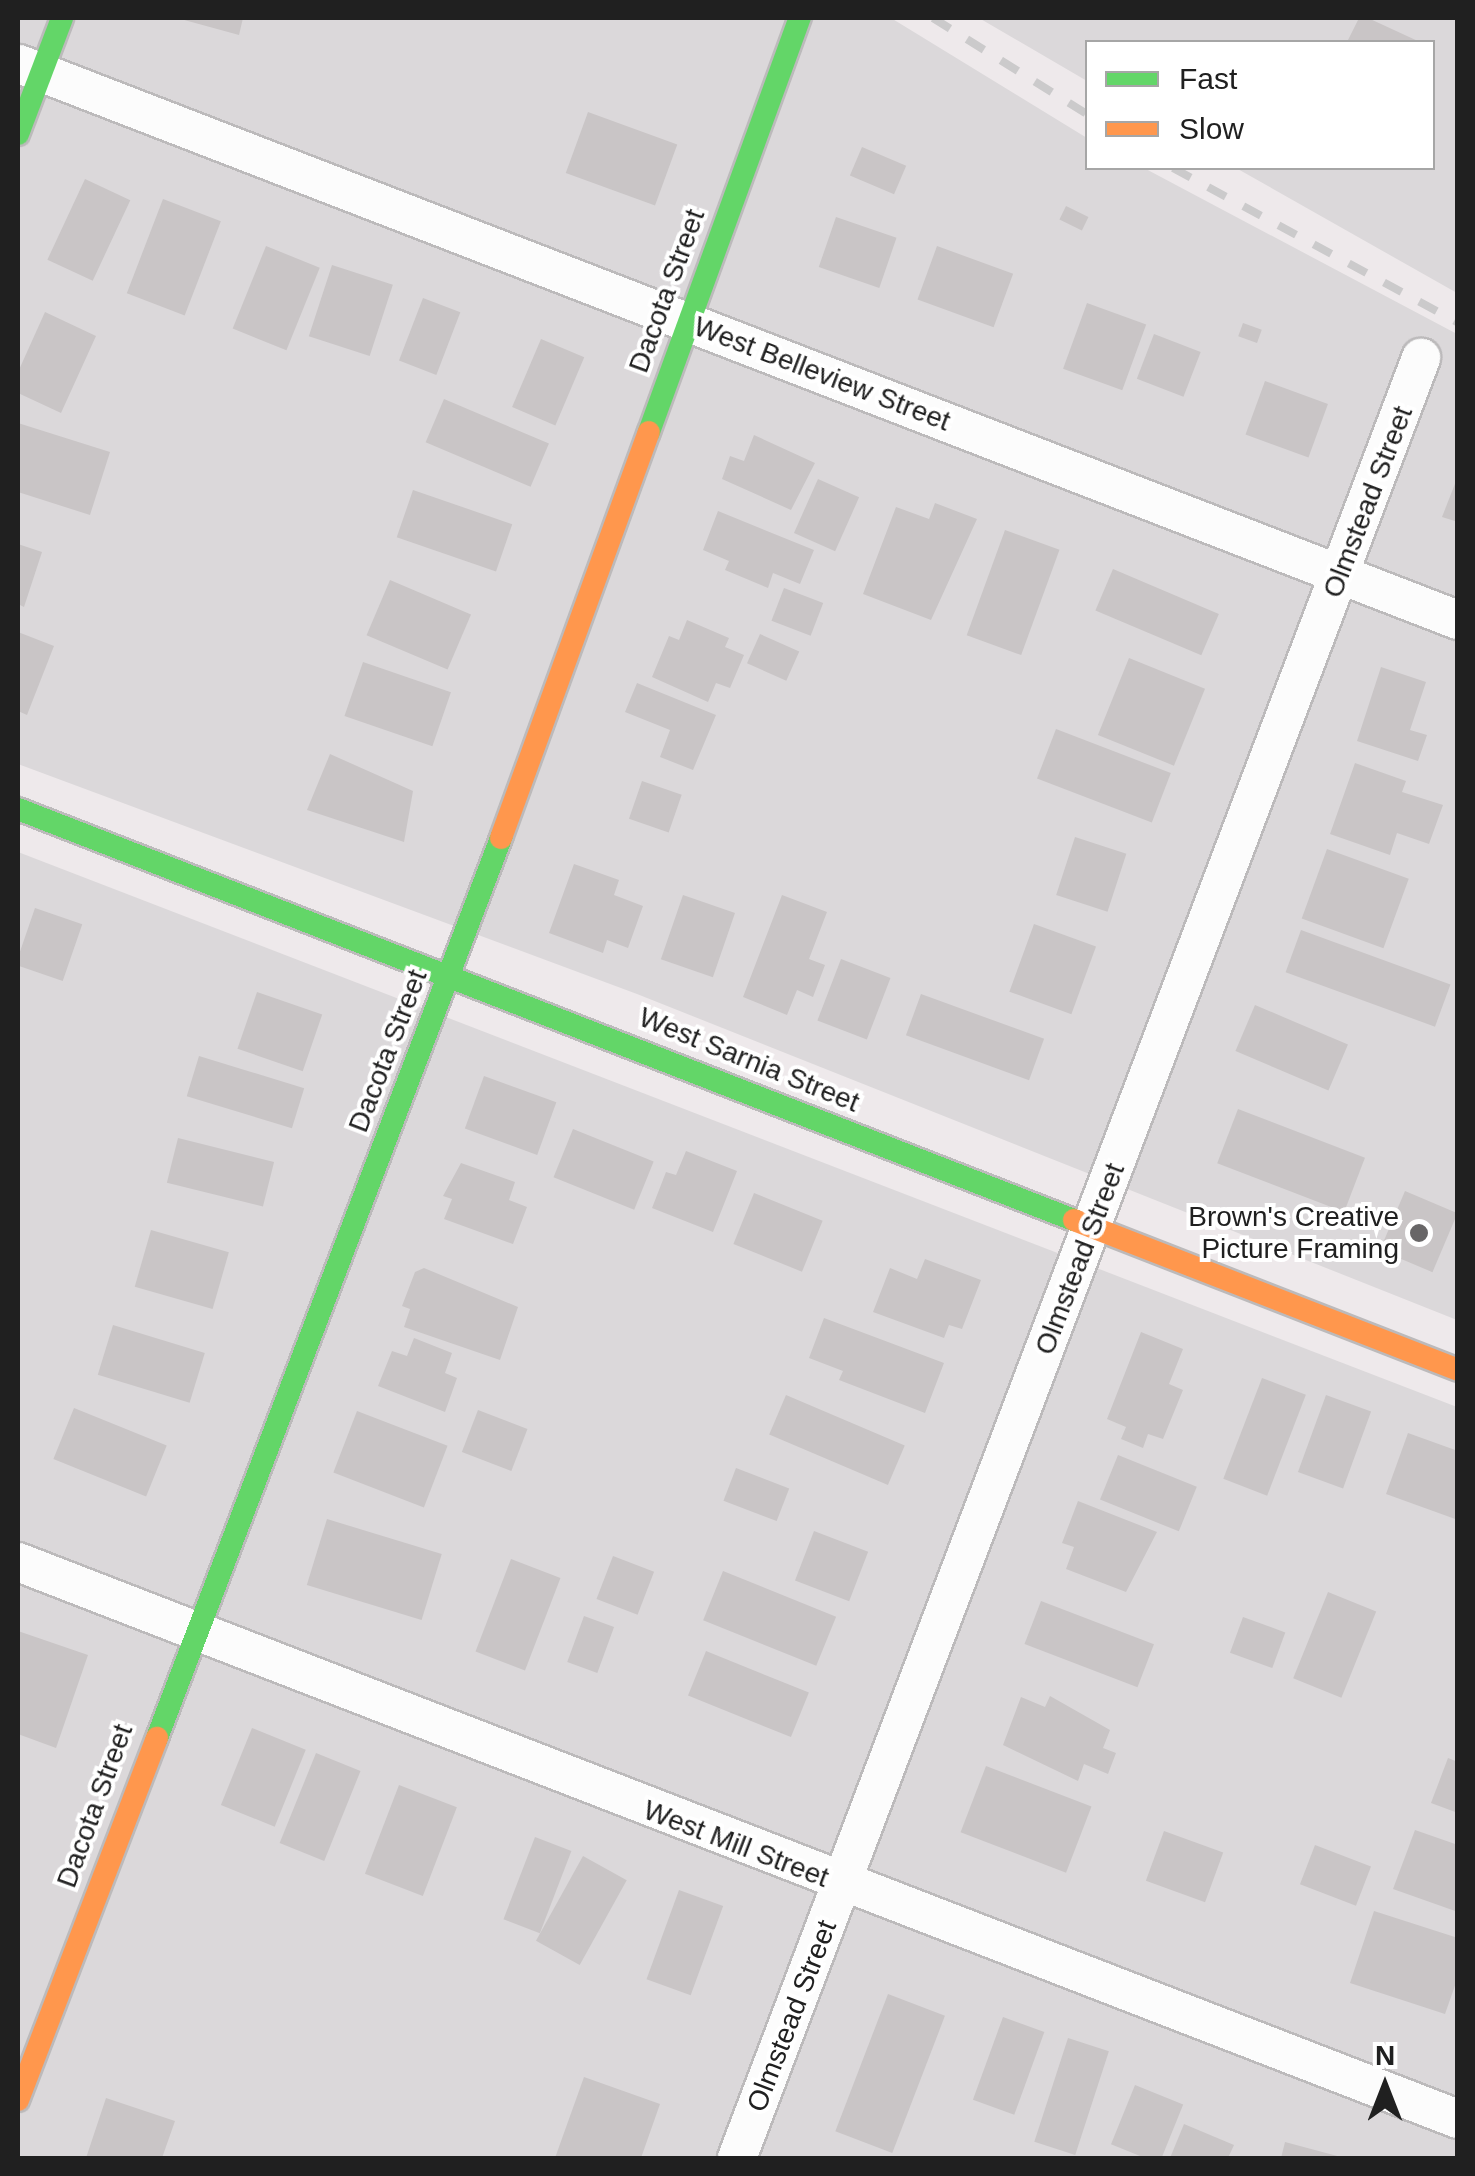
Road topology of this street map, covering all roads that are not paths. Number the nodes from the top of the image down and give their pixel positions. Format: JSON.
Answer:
{"nodes":[{"id":1,"x":62,"y":18,"type":"edge"},
{"id":2,"x":800,"y":18,"type":"edge"},
{"id":3,"x":29,"y":68,"type":"edge"},
{"id":4,"x":18,"y":134,"type":"edge"},
{"id":5,"x":687,"y":322,"type":"junction"},
{"id":6,"x":1421,"y":358,"type":"dead end"},
{"id":7,"x":1341,"y":574,"type":"junction"},
{"id":8,"x":1458,"y":620,"type":"edge"},
{"id":9,"x":18,"y":809,"type":"edge"},
{"id":10,"x":450,"y":974,"type":"junction"},
{"id":11,"x":1091,"y":1229,"type":"junction"},
{"id":12,"x":1458,"y":1370,"type":"edge"},
{"id":13,"x":18,"y":1562,"type":"edge"},
{"id":14,"x":192,"y":1631,"type":"junction"},
{"id":15,"x":844,"y":1886,"type":"junction"},
{"id":16,"x":18,"y":2100,"type":"edge"},
{"id":17,"x":1458,"y":2119,"type":"edge"},
{"id":18,"x":737,"y":2158,"type":"edge"}],
"edges":[{"from":1,"to":3,"type":"street"},
{"from":2,"to":5,"type":"street","name":"Dacota Street"},
{"from":3,"to":4,"type":"street"},
{"from":3,"to":5,"type":"street","name":"West Belleview Street"},
{"from":5,"to":7,"type":"street","name":"West Belleview Street"},
{"from":5,"to":10,"type":"street","name":"Dacota Street"},
{"from":6,"to":7,"type":"street","name":"Olmstead Street"},
{"from":7,"to":8,"type":"street","name":"West Belleview Street"},
{"from":7,"to":11,"type":"street","name":"Olmstead Street"},
{"from":9,"to":10,"type":"street","name":"West Sarnia Street"},
{"from":10,"to":11,"type":"street","name":"West Sarnia Street"},
{"from":10,"to":14,"type":"street","name":"Dacota Street"},
{"from":11,"to":12,"type":"street","name":"West Sarnia Street"},
{"from":11,"to":15,"type":"street","name":"Olmstead Street"},
{"from":13,"to":14,"type":"street","name":"West Mill Street"},
{"from":14,"to":15,"type":"street","name":"West Mill Street"},
{"from":14,"to":16,"type":"street","name":"Dacota Street"},
{"from":15,"to":17,"type":"street","name":"West Mill Street"},
{"from":15,"to":18,"type":"street","name":"Olmstead Street"}]}
